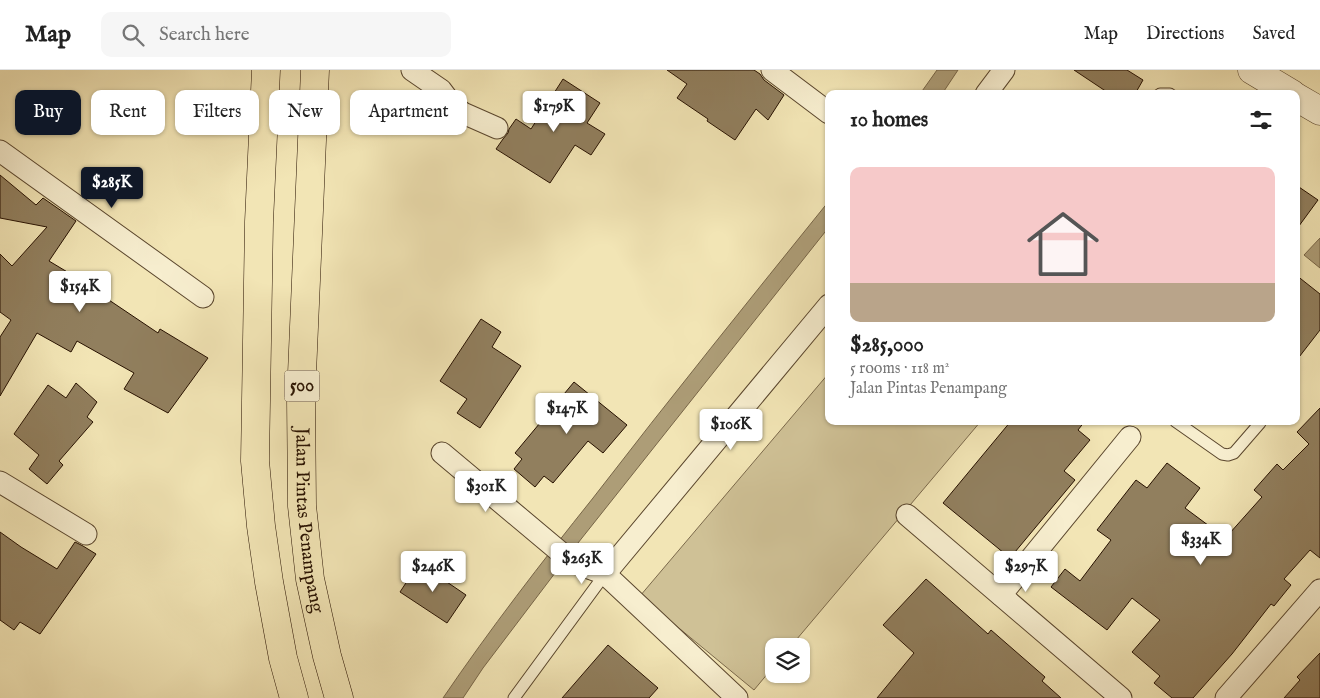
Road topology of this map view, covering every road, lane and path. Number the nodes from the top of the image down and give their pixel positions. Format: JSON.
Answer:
{"nodes":[{"id":1,"x":266,"y":70,"type":"edge"},
{"id":2,"x":315,"y":70,"type":"edge"},
{"id":3,"x":412,"y":70,"type":"edge"},
{"id":4,"x":772,"y":70,"type":"edge"},
{"id":5,"x":1004,"y":70,"type":"edge"},
{"id":6,"x":1252,"y":70,"type":"edge"},
{"id":7,"x":989,"y":90,"type":"edge"},
{"id":8,"x":1285,"y":90,"type":"edge"},
{"id":9,"x":1300,"y":98,"type":"edge"},
{"id":10,"x":825,"y":111,"type":"edge"},
{"id":11,"x":1320,"y":111,"type":"edge"},
{"id":12,"x":497,"y":128,"type":"dead end"},
{"id":13,"x":0,"y":151,"type":"edge"},
{"id":14,"x":203,"y":297,"type":"dead end"},
{"id":15,"x":825,"y":309,"type":"edge"},
{"id":16,"x":1181,"y":425,"type":"edge"},
{"id":17,"x":1258,"y":425,"type":"edge"},
{"id":18,"x":1130,"y":438,"type":"dead end"},
{"id":19,"x":442,"y":454,"type":"dead end"},
{"id":20,"x":0,"y":482,"type":"edge"},
{"id":21,"x":907,"y":515,"type":"dead end"},
{"id":22,"x":86,"y":534,"type":"dead end"},
{"id":23,"x":605,"y":574,"type":"junction"},
{"id":24,"x":1320,"y":590,"type":"edge"},
{"id":25,"x":1001,"y":596,"type":"junction"},
{"id":26,"x":294,"y":698,"type":"edge"},
{"id":27,"x":339,"y":698,"type":"edge"},
{"id":28,"x":514,"y":698,"type":"edge"},
{"id":29,"x":737,"y":698,"type":"edge"},
{"id":30,"x":1121,"y":698,"type":"edge"},
{"id":31,"x":1226,"y":698,"type":"edge"}],
"edges":[{"from":1,"to":26,"type":"main road"},
{"from":2,"to":27,"type":"main road","name":"Jalan Pintas Penampang","number":"500"},
{"from":3,"to":12,"type":"street"},
{"from":4,"to":10,"type":"street"},
{"from":5,"to":7,"type":"street"},
{"from":6,"to":8,"type":"street"},
{"from":9,"to":11,"type":"street"},
{"from":13,"to":14,"type":"street"},
{"from":15,"to":23,"type":"street"},
{"from":16,"to":17,"type":"lane"},
{"from":18,"to":25,"type":"street"},
{"from":19,"to":23,"type":"street"},
{"from":20,"to":22,"type":"street"},
{"from":21,"to":25,"type":"street"},
{"from":23,"to":28,"type":"lane"},
{"from":23,"to":29,"type":"street"},
{"from":24,"to":31,"type":"street"},
{"from":25,"to":30,"type":"street"}]}
